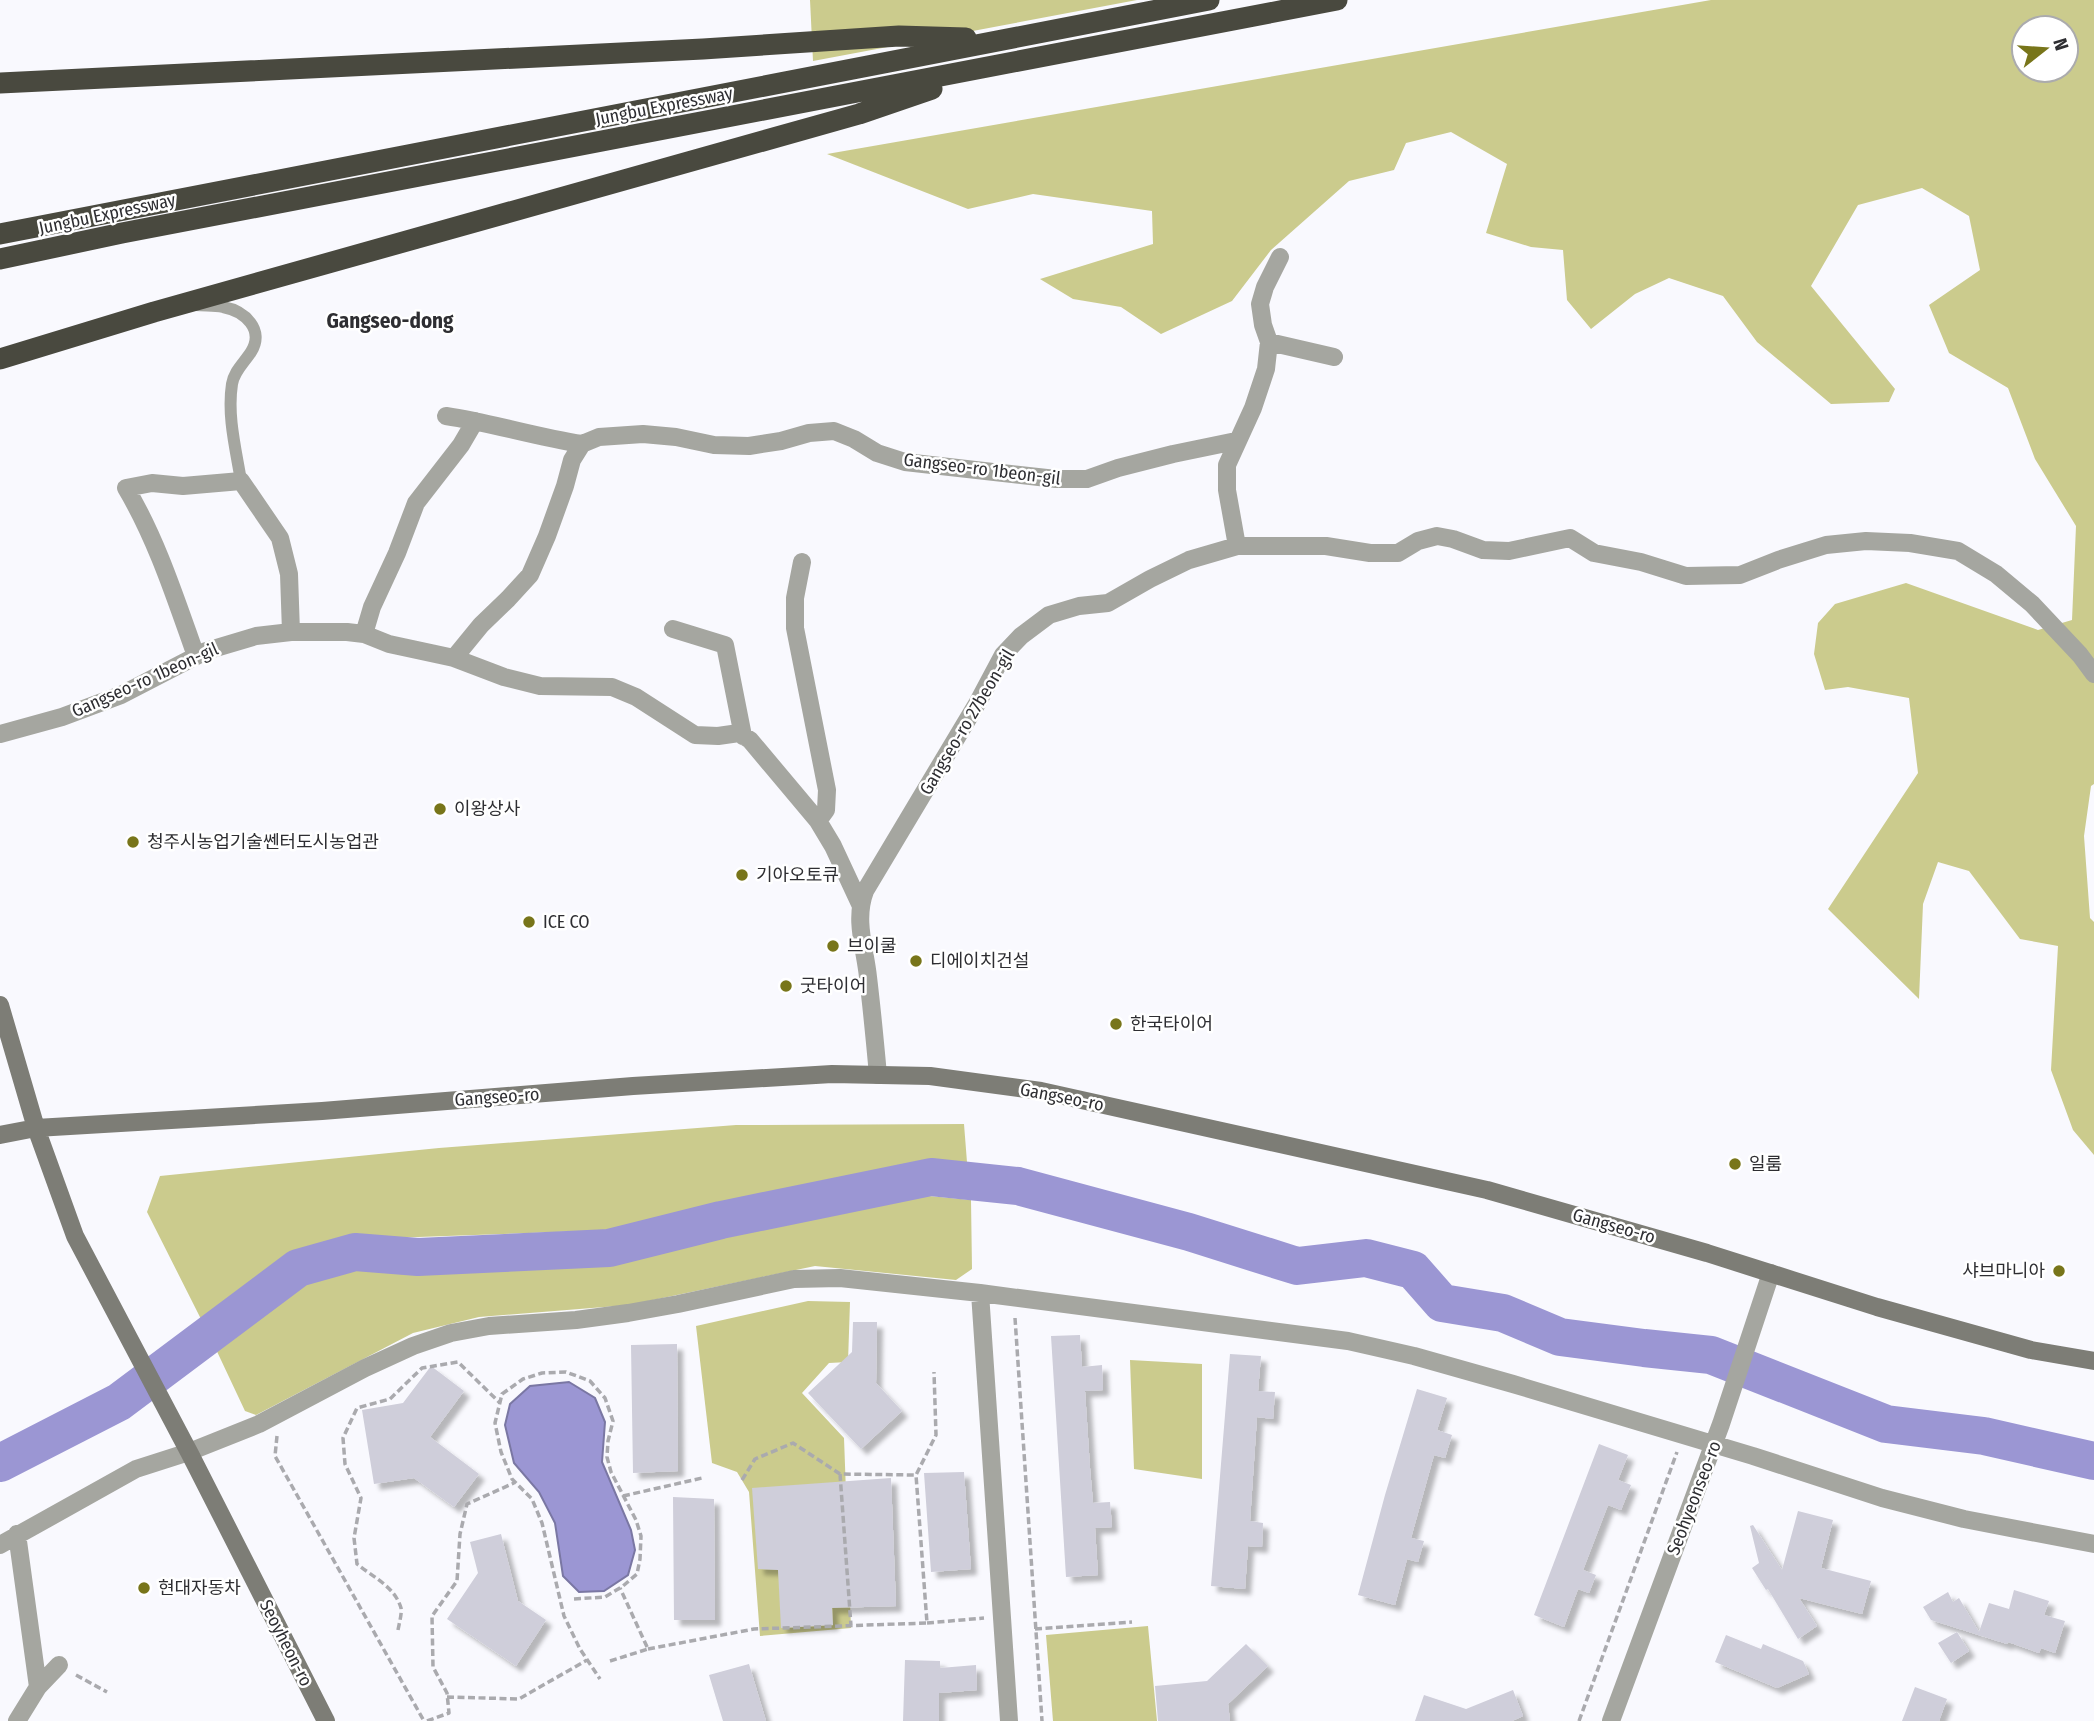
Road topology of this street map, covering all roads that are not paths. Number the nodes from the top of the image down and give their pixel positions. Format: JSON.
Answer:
{"nodes":[{"id":1,"x":1209,"y":0,"type":"edge"},
{"id":2,"x":1337,"y":0,"type":"edge"},
{"id":3,"x":1010,"y":38,"type":"junction"},
{"id":4,"x":1013,"y":62,"type":"junction"},
{"id":5,"x":0,"y":83,"type":"edge"},
{"id":6,"x":0,"y":234,"type":"edge"},
{"id":7,"x":1280,"y":257,"type":"dead end"},
{"id":8,"x":0,"y":259,"type":"edge"},
{"id":9,"x":154,"y":312,"type":"junction"},
{"id":10,"x":1269,"y":342,"type":"junction"},
{"id":11,"x":1334,"y":357,"type":"dead end"},
{"id":12,"x":0,"y":359,"type":"edge"},
{"id":13,"x":446,"y":416,"type":"dead end"},
{"id":14,"x":475,"y":421,"type":"junction"},
{"id":15,"x":1236,"y":441,"type":"junction"},
{"id":16,"x":582,"y":444,"type":"junction"},
{"id":17,"x":241,"y":481,"type":"junction"},
{"id":18,"x":1237,"y":546,"type":"junction"},
{"id":19,"x":802,"y":562,"type":"dead end"},
{"id":20,"x":673,"y":629,"type":"dead end"},
{"id":21,"x":291,"y":632,"type":"junction"},
{"id":22,"x":364,"y":634,"type":"junction"},
{"id":23,"x":196,"y":656,"type":"junction"},
{"id":24,"x":454,"y":658,"type":"junction"},
{"id":25,"x":2094,"y":674,"type":"edge"},
{"id":26,"x":0,"y":734,"type":"edge"},
{"id":27,"x":743,"y":736,"type":"junction"},
{"id":28,"x":818,"y":821,"type":"junction"},
{"id":29,"x":860,"y":904,"type":"junction"},
{"id":30,"x":0,"y":1005,"type":"edge"},
{"id":31,"x":878,"y":1075,"type":"junction"},
{"id":32,"x":36,"y":1128,"type":"junction"},
{"id":33,"x":0,"y":1135,"type":"edge"},
{"id":34,"x":1771,"y":1273,"type":"junction"},
{"id":35,"x":980,"y":1293,"type":"junction"},
{"id":36,"x":2094,"y":1361,"type":"edge"},
{"id":37,"x":1714,"y":1444,"type":"junction"},
{"id":38,"x":189,"y":1452,"type":"junction"},
{"id":39,"x":18,"y":1534,"type":"junction"},
{"id":40,"x":2094,"y":1544,"type":"edge"},
{"id":41,"x":0,"y":1545,"type":"edge"},
{"id":42,"x":59,"y":1665,"type":"dead end"},
{"id":43,"x":37,"y":1687,"type":"junction"},
{"id":44,"x":17,"y":1721,"type":"edge"},
{"id":45,"x":326,"y":1721,"type":"edge"},
{"id":46,"x":1009,"y":1721,"type":"edge"},
{"id":47,"x":1611,"y":1721,"type":"edge"}],
"edges":[{"from":1,"to":3,"type":"highway","name":"Jungbu Expressway"},
{"from":2,"to":4,"type":"highway","name":"Jungbu Expressway"},
{"from":3,"to":5,"type":"highway"},
{"from":3,"to":6,"type":"highway","name":"Jungbu Expressway"},
{"from":4,"to":8,"type":"highway","name":"Jungbu Expressway"},
{"from":4,"to":9,"type":"highway"},
{"from":7,"to":10,"type":"street"},
{"from":9,"to":12,"type":"highway"},
{"from":9,"to":17,"type":"lane"},
{"from":10,"to":11,"type":"street"},
{"from":10,"to":15,"type":"street"},
{"from":13,"to":14,"type":"street"},
{"from":14,"to":16,"type":"street"},
{"from":14,"to":22,"type":"street"},
{"from":15,"to":16,"type":"street","name":"Gangseo-ro 1beon-gil"},
{"from":15,"to":18,"type":"street"},
{"from":16,"to":24,"type":"street"},
{"from":17,"to":21,"type":"street"},
{"from":17,"to":23,"type":"street"},
{"from":18,"to":25,"type":"street","name":"Gangseo-ro 27beon-gil"},
{"from":18,"to":29,"type":"street","name":"Gangseo-ro 27beon-gil"},
{"from":19,"to":28,"type":"street"},
{"from":20,"to":27,"type":"street"},
{"from":21,"to":22,"type":"street","name":"Gangseo-ro 1beon-gil"},
{"from":21,"to":23,"type":"street","name":"Gangseo-ro 1beon-gil"},
{"from":22,"to":24,"type":"street","name":"Gangseo-ro 1beon-gil"},
{"from":23,"to":26,"type":"street","name":"Gangseo-ro 1beon-gil"},
{"from":24,"to":27,"type":"street","name":"Gangseo-ro 1beon-gil"},
{"from":27,"to":28,"type":"street"},
{"from":28,"to":29,"type":"street"},
{"from":29,"to":31,"type":"street","name":"Gangseo-ro 27beon-gil"},
{"from":30,"to":32,"type":"street","name":"Seoyheon-ro"},
{"from":31,"to":32,"type":"street","name":"Gangseo-ro"},
{"from":31,"to":34,"type":"street","name":"Gangseo-ro"},
{"from":32,"to":33,"type":"street","name":"Gangseo-ro"},
{"from":32,"to":38,"type":"street","name":"Seoyheon-ro"},
{"from":34,"to":36,"type":"street","name":"Gangseo-ro"},
{"from":34,"to":37,"type":"street","name":"Seohyeonseo-ro"},
{"from":35,"to":37,"type":"street"},
{"from":35,"to":38,"type":"street"},
{"from":35,"to":46,"type":"street"},
{"from":37,"to":40,"type":"street"},
{"from":37,"to":47,"type":"street","name":"Seohyeonseo-ro"},
{"from":38,"to":39,"type":"street"},
{"from":38,"to":45,"type":"street","name":"Seoyheon-ro"},
{"from":39,"to":41,"type":"street"},
{"from":39,"to":43,"type":"street"},
{"from":42,"to":43,"type":"street"},
{"from":43,"to":44,"type":"street"}]}
